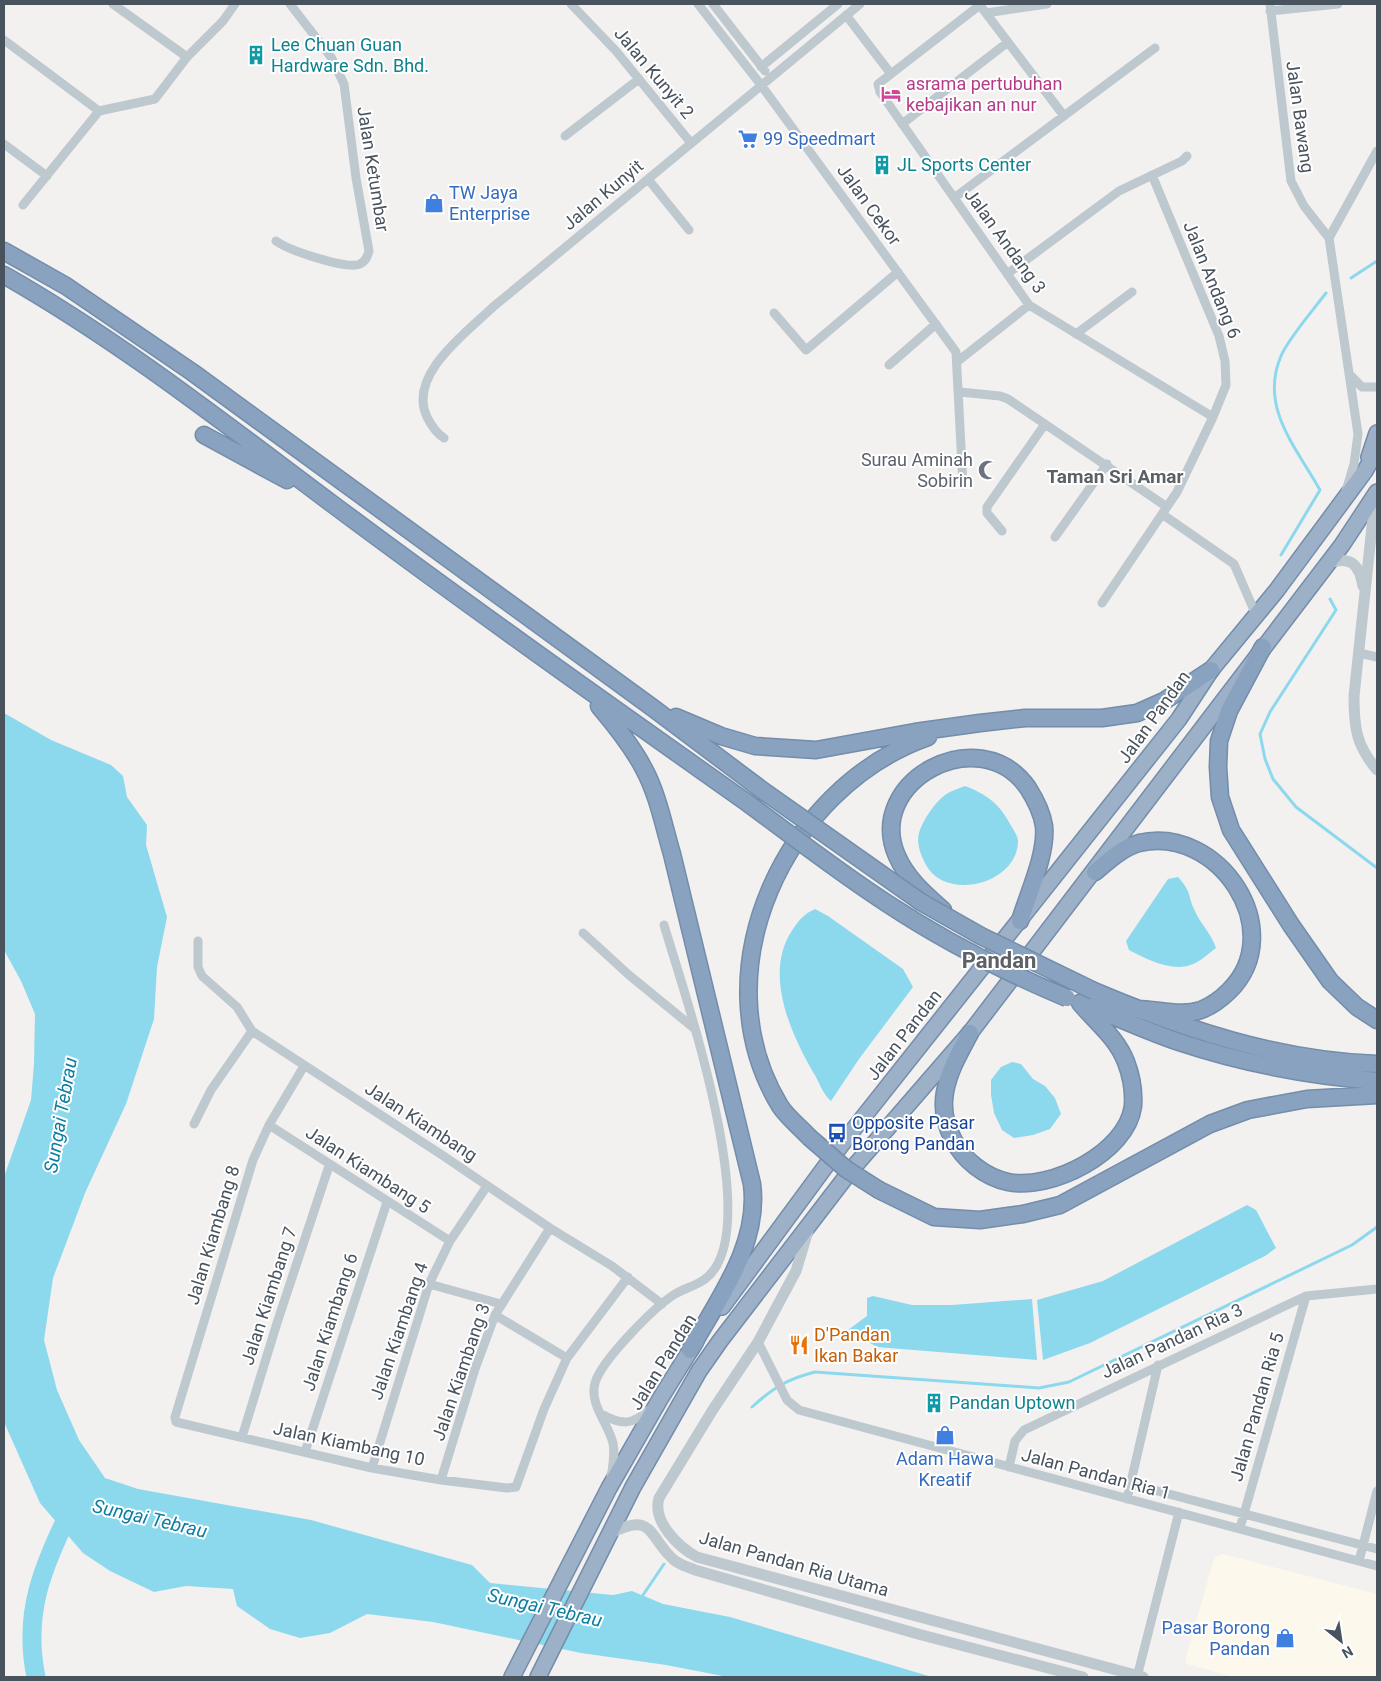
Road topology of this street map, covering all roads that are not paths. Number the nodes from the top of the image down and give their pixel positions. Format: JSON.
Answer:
{"nodes":[{"id":1,"x":235,"y":4,"type":"edge"},
{"id":2,"x":290,"y":4,"type":"edge"},
{"id":3,"x":571,"y":4,"type":"edge"},
{"id":4,"x":698,"y":4,"type":"edge"},
{"id":5,"x":713,"y":4,"type":"edge"},
{"id":6,"x":838,"y":4,"type":"edge"},
{"id":7,"x":860,"y":4,"type":"edge"},
{"id":8,"x":1048,"y":4,"type":"edge"},
{"id":9,"x":1338,"y":4,"type":"edge"},
{"id":10,"x":117,"y":5,"type":"edge"},
{"id":11,"x":982,"y":7,"type":"edge"},
{"id":12,"x":1270,"y":8,"type":"edge"},
{"id":13,"x":846,"y":15,"type":"junction"},
{"id":14,"x":4,"y":40,"type":"edge"},
{"id":15,"x":1008,"y":42,"type":"junction"},
{"id":16,"x":1155,"y":48,"type":"dead end"},
{"id":17,"x":748,"y":49,"type":"junction"},
{"id":18,"x":778,"y":54,"type":"junction"},
{"id":19,"x":187,"y":57,"type":"junction"},
{"id":20,"x":762,"y":66,"type":"junction"},
{"id":21,"x":891,"y":74,"type":"junction"},
{"id":22,"x":770,"y":77,"type":"junction"},
{"id":23,"x":639,"y":79,"type":"junction"},
{"id":24,"x":761,"y":85,"type":"junction"},
{"id":25,"x":99,"y":111,"type":"junction"},
{"id":26,"x":1064,"y":116,"type":"junction"},
{"id":27,"x":902,"y":124,"type":"junction"},
{"id":28,"x":565,"y":136,"type":"dead end"},
{"id":29,"x":691,"y":143,"type":"junction"},
{"id":30,"x":4,"y":144,"type":"edge"},
{"id":31,"x":1377,"y":150,"type":"edge"},
{"id":32,"x":1187,"y":156,"type":"dead end"},
{"id":33,"x":1152,"y":175,"type":"junction"},
{"id":34,"x":47,"y":176,"type":"junction"},
{"id":35,"x":648,"y":178,"type":"junction"},
{"id":36,"x":954,"y":198,"type":"junction"},
{"id":37,"x":23,"y":205,"type":"dead end"},
{"id":38,"x":689,"y":230,"type":"dead end"},
{"id":39,"x":1329,"y":238,"type":"junction"},
{"id":40,"x":276,"y":241,"type":"dead end"},
{"id":41,"x":4,"y":251,"type":"edge"},
{"id":42,"x":898,"y":272,"type":"junction"},
{"id":43,"x":1007,"y":274,"type":"junction"},
{"id":44,"x":4,"y":275,"type":"edge"},
{"id":45,"x":1132,"y":292,"type":"dead end"},
{"id":46,"x":1029,"y":306,"type":"junction"},
{"id":47,"x":774,"y":313,"type":"dead end"},
{"id":48,"x":936,"y":324,"type":"junction"},
{"id":49,"x":1076,"y":334,"type":"junction"},
{"id":50,"x":958,"y":361,"type":"junction"},
{"id":51,"x":889,"y":365,"type":"dead end"},
{"id":52,"x":1349,"y":373,"type":"junction"},
{"id":53,"x":1377,"y":387,"type":"edge"},
{"id":54,"x":960,"y":392,"type":"junction"},
{"id":55,"x":1213,"y":417,"type":"junction"},
{"id":56,"x":1045,"y":424,"type":"junction"},
{"id":57,"x":1377,"y":433,"type":"edge"},
{"id":58,"x":204,"y":435,"type":"dead end"},
{"id":59,"x":444,"y":438,"type":"dead end"},
{"id":60,"x":1377,"y":449,"type":"edge"},
{"id":61,"x":1107,"y":464,"type":"junction"},
{"id":62,"x":1365,"y":471,"type":"junction"},
{"id":63,"x":963,"y":485,"type":"dead end"},
{"id":64,"x":1376,"y":493,"type":"edge"},
{"id":65,"x":1344,"y":498,"type":"junction"},
{"id":66,"x":331,"y":503,"type":"junction"},
{"id":67,"x":1165,"y":510,"type":"junction"},
{"id":68,"x":1002,"y":531,"type":"dead end"},
{"id":69,"x":1054,"y":537,"type":"dead end"},
{"id":70,"x":1328,"y":563,"type":"junction"},
{"id":71,"x":1365,"y":597,"type":"junction"},
{"id":72,"x":1102,"y":603,"type":"dead end"},
{"id":73,"x":1256,"y":615,"type":"junction"},
{"id":74,"x":1263,"y":647,"type":"junction"},
{"id":75,"x":1359,"y":653,"type":"junction"},
{"id":76,"x":1377,"y":657,"type":"edge"},
{"id":77,"x":1211,"y":670,"type":"junction"},
{"id":78,"x":582,"y":686,"type":"junction"},
{"id":79,"x":654,"y":708,"type":"junction"},
{"id":80,"x":980,"y":723,"type":"junction"},
{"id":81,"x":1377,"y":770,"type":"edge"},
{"id":82,"x":1095,"y":872,"type":"junction"},
{"id":83,"x":1020,"y":921,"type":"junction"},
{"id":84,"x":956,"y":922,"type":"junction"},
{"id":85,"x":664,"y":925,"type":"dead end"},
{"id":86,"x":583,"y":933,"type":"dead end"},
{"id":87,"x":198,"y":941,"type":"dead end"},
{"id":88,"x":1073,"y":1000,"type":"junction"},
{"id":89,"x":1137,"y":1009,"type":"junction"},
{"id":90,"x":1377,"y":1020,"type":"edge"},
{"id":91,"x":695,"y":1029,"type":"junction"},
{"id":92,"x":252,"y":1031,"type":"junction"},
{"id":93,"x":970,"y":1033,"type":"junction"},
{"id":94,"x":1377,"y":1064,"type":"edge"},
{"id":95,"x":304,"y":1066,"type":"junction"},
{"id":96,"x":1377,"y":1081,"type":"edge"},
{"id":97,"x":1377,"y":1095,"type":"edge"},
{"id":98,"x":194,"y":1124,"type":"dead end"},
{"id":99,"x":269,"y":1125,"type":"junction"},
{"id":100,"x":329,"y":1166,"type":"junction"},
{"id":101,"x":487,"y":1186,"type":"junction"},
{"id":102,"x":387,"y":1202,"type":"junction"},
{"id":103,"x":810,"y":1222,"type":"junction"},
{"id":104,"x":550,"y":1228,"type":"junction"},
{"id":105,"x":450,"y":1241,"type":"junction"},
{"id":106,"x":628,"y":1278,"type":"junction"},
{"id":107,"x":429,"y":1284,"type":"junction"},
{"id":108,"x":1377,"y":1289,"type":"edge"},
{"id":109,"x":1306,"y":1296,"type":"junction"},
{"id":110,"x":501,"y":1304,"type":"junction"},
{"id":111,"x":662,"y":1304,"type":"junction"},
{"id":112,"x":495,"y":1315,"type":"junction"},
{"id":113,"x":758,"y":1342,"type":"junction"},
{"id":114,"x":690,"y":1350,"type":"junction"},
{"id":115,"x":567,"y":1358,"type":"junction"},
{"id":116,"x":1158,"y":1365,"type":"junction"},
{"id":117,"x":660,"y":1399,"type":"junction"},
{"id":118,"x":602,"y":1415,"type":"junction"},
{"id":119,"x":176,"y":1422,"type":"joint"},
{"id":120,"x":242,"y":1437,"type":"junction"},
{"id":121,"x":305,"y":1452,"type":"junction"},
{"id":122,"x":1009,"y":1467,"type":"junction"},
{"id":123,"x":372,"y":1468,"type":"junction"},
{"id":124,"x":441,"y":1480,"type":"junction"},
{"id":125,"x":1131,"y":1484,"type":"junction"},
{"id":126,"x":609,"y":1488,"type":"junction"},
{"id":127,"x":1377,"y":1491,"type":"edge"},
{"id":128,"x":1128,"y":1499,"type":"junction"},
{"id":129,"x":1179,"y":1512,"type":"junction"},
{"id":130,"x":1244,"y":1513,"type":"junction"},
{"id":131,"x":1240,"y":1528,"type":"junction"},
{"id":132,"x":608,"y":1534,"type":"junction"},
{"id":133,"x":1363,"y":1544,"type":"junction"},
{"id":134,"x":1377,"y":1549,"type":"edge"},
{"id":135,"x":1359,"y":1562,"type":"junction"},
{"id":136,"x":1377,"y":1566,"type":"edge"},
{"id":137,"x":740,"y":1568,"type":"junction"},
{"id":138,"x":736,"y":1582,"type":"junction"},
{"id":139,"x":542,"y":1671,"type":"edge"},
{"id":140,"x":512,"y":1677,"type":"edge"},
{"id":141,"x":1083,"y":1677,"type":"edge"},
{"id":142,"x":1139,"y":1677,"type":"edge"}],
"edges":[{"from":1,"to":19,"type":"street"},
{"from":2,"to":40,"type":"street","name":"Jalan Ketumbar"},
{"from":3,"to":23,"type":"street","name":"Jalan Kunyit 2"},
{"from":4,"to":24,"type":"street","name":"Jalan Cekor"},
{"from":5,"to":17,"type":"street"},
{"from":6,"to":18,"type":"street"},
{"from":7,"to":13,"type":"street","name":"Jalan Kunyit"},
{"from":8,"to":11,"type":"street"},
{"from":9,"to":12,"type":"street"},
{"from":10,"to":19,"type":"street"},
{"from":11,"to":15,"type":"street"},
{"from":11,"to":21,"type":"street","name":"Jalan Andang 3"},
{"from":12,"to":39,"type":"street","name":"Jalan Bawang"},
{"from":13,"to":21,"type":"street"},
{"from":13,"to":22,"type":"street","name":"Jalan Kunyit"},
{"from":14,"to":25,"type":"street"},
{"from":15,"to":26,"type":"street"},
{"from":15,"to":27,"type":"street"},
{"from":16,"to":26,"type":"street"},
{"from":17,"to":18,"type":"street"},
{"from":17,"to":20,"type":"street"},
{"from":18,"to":20,"type":"street"},
{"from":19,"to":25,"type":"street"},
{"from":20,"to":22,"type":"street"},
{"from":20,"to":24,"type":"street"},
{"from":21,"to":27,"type":"street","name":"Jalan Andang 3"},
{"from":22,"to":24,"type":"street","name":"Jalan Kunyit"},
{"from":23,"to":28,"type":"street"},
{"from":23,"to":29,"type":"street","name":"Jalan Kunyit 2"},
{"from":24,"to":29,"type":"street","name":"Jalan Kunyit"},
{"from":24,"to":42,"type":"street","name":"Jalan Cekor"},
{"from":25,"to":34,"type":"street"},
{"from":26,"to":36,"type":"street"},
{"from":27,"to":36,"type":"street","name":"Jalan Andang 3"},
{"from":29,"to":35,"type":"street","name":"Jalan Kunyit"},
{"from":30,"to":34,"type":"street"},
{"from":31,"to":39,"type":"street"},
{"from":32,"to":33,"type":"street"},
{"from":33,"to":43,"type":"street"},
{"from":33,"to":55,"type":"street","name":"Jalan Andang 6"},
{"from":34,"to":37,"type":"street"},
{"from":35,"to":38,"type":"street"},
{"from":35,"to":59,"type":"street","name":"Jalan Kunyit"},
{"from":36,"to":43,"type":"street","name":"Jalan Andang 3"},
{"from":39,"to":52,"type":"street","name":"Jalan Bawang"},
{"from":41,"to":79,"type":"highway"},
{"from":42,"to":47,"type":"street","name":"Jalan Cekor"},
{"from":42,"to":48,"type":"street","name":"Jalan Cekor"},
{"from":43,"to":46,"type":"street","name":"Jalan Andang 3"},
{"from":44,"to":66,"type":"highway"},
{"from":45,"to":49,"type":"street"},
{"from":46,"to":49,"type":"street","name":"Jalan Andang 3"},
{"from":46,"to":50,"type":"street"},
{"from":48,"to":50,"type":"street","name":"Jalan Cekor"},
{"from":48,"to":51,"type":"street"},
{"from":49,"to":55,"type":"street","name":"Jalan Andang 3"},
{"from":50,"to":54,"type":"street","name":"Jalan Cekor"},
{"from":52,"to":53,"type":"street"},
{"from":52,"to":65,"type":"street","name":"Jalan Bawang"},
{"from":54,"to":56,"type":"street"},
{"from":54,"to":63,"type":"street","name":"Jalan Cekor"},
{"from":55,"to":67,"type":"street","name":"Jalan Andang 6"},
{"from":56,"to":61,"type":"street"},
{"from":56,"to":68,"type":"street"},
{"from":57,"to":62,"type":"highway"},
{"from":58,"to":66,"type":"highway"},
{"from":60,"to":62,"type":"highway","name":"Jalan Pandan"},
{"from":61,"to":67,"type":"street"},
{"from":61,"to":69,"type":"street"},
{"from":62,"to":65,"type":"highway","name":"Jalan Pandan"},
{"from":64,"to":70,"type":"highway","name":"Jalan Pandan"},
{"from":64,"to":71,"type":"street"},
{"from":65,"to":73,"type":"highway","name":"Jalan Pandan"},
{"from":66,"to":78,"type":"highway"},
{"from":67,"to":72,"type":"street","name":"Jalan Andang 6"},
{"from":67,"to":73,"type":"street"},
{"from":70,"to":71,"type":"street"},
{"from":70,"to":74,"type":"highway","name":"Jalan Pandan"},
{"from":71,"to":75,"type":"street"},
{"from":73,"to":77,"type":"highway","name":"Jalan Pandan"},
{"from":74,"to":82,"type":"highway","name":"Jalan Pandan"},
{"from":74,"to":90,"type":"highway"},
{"from":75,"to":76,"type":"street"},
{"from":75,"to":81,"type":"street"},
{"from":77,"to":80,"type":"highway"},
{"from":77,"to":83,"type":"highway","name":"Jalan Pandan"},
{"from":78,"to":88,"type":"highway","bridge":true},
{"from":78,"to":114,"type":"highway"},
{"from":79,"to":80,"type":"highway"},
{"from":79,"to":84,"type":"highway","bridge":true},
{"from":80,"to":97,"type":"highway","bridge":true},
{"from":82,"to":89,"type":"highway"},
{"from":82,"to":93,"type":"highway","name":"Jalan Pandan"},
{"from":83,"to":84,"type":"highway","bridge":true},
{"from":83,"to":114,"type":"highway","name":"Jalan Pandan"},
{"from":84,"to":89,"type":"highway","bridge":true},
{"from":85,"to":91,"type":"street"},
{"from":86,"to":91,"type":"street"},
{"from":87,"to":92,"type":"street"},
{"from":88,"to":93,"type":"highway"},
{"from":88,"to":96,"type":"highway"},
{"from":89,"to":94,"type":"highway"},
{"from":91,"to":111,"type":"street"},
{"from":92,"to":95,"type":"street","name":"Jalan Kiambang"},
{"from":92,"to":98,"type":"street"},
{"from":93,"to":103,"type":"highway","name":"Jalan Pandan"},
{"from":95,"to":99,"type":"street","name":"Jalan Kiambang 8"},
{"from":95,"to":101,"type":"street","name":"Jalan Kiambang"},
{"from":99,"to":100,"type":"street","name":"Jalan Kiambang 5"},
{"from":99,"to":119,"type":"street","name":"Jalan Kiambang 8"},
{"from":100,"to":102,"type":"street","name":"Jalan Kiambang 5"},
{"from":100,"to":120,"type":"street","name":"Jalan Kiambang 7"},
{"from":101,"to":104,"type":"street","name":"Jalan Kiambang"},
{"from":101,"to":105,"type":"street","name":"Jalan Kiambang 4"},
{"from":102,"to":105,"type":"street","name":"Jalan Kiambang 5"},
{"from":102,"to":121,"type":"street","name":"Jalan Kiambang 6"},
{"from":103,"to":113,"type":"street","name":"Jalan Pandan Ria Utama"},
{"from":103,"to":132,"type":"highway","name":"Jalan Pandan"},
{"from":104,"to":106,"type":"street","name":"Jalan Kiambang"},
{"from":104,"to":110,"type":"street","name":"Jalan Kiambang 3"},
{"from":105,"to":107,"type":"street","name":"Jalan Kiambang 4"},
{"from":106,"to":111,"type":"street","name":"Jalan Kiambang"},
{"from":106,"to":115,"type":"street"},
{"from":107,"to":110,"type":"street"},
{"from":107,"to":123,"type":"street","name":"Jalan Kiambang 4"},
{"from":108,"to":109,"type":"street","name":"Jalan Pandan Ria 3"},
{"from":109,"to":116,"type":"street","name":"Jalan Pandan Ria 3"},
{"from":109,"to":130,"type":"street","name":"Jalan Pandan Ria 5"},
{"from":110,"to":112,"type":"street","name":"Jalan Kiambang 3"},
{"from":111,"to":118,"type":"street"},
{"from":112,"to":115,"type":"street"},
{"from":112,"to":124,"type":"street","name":"Jalan Kiambang 3"},
{"from":113,"to":122,"type":"street","name":"Jalan Pandan Ria 1"},
{"from":113,"to":137,"type":"street","name":"Jalan Pandan Ria Utama"},
{"from":114,"to":117,"type":"highway","name":"Jalan Pandan"},
{"from":115,"to":124,"type":"street","name":"Jalan Kiambang 10"},
{"from":116,"to":122,"type":"street","name":"Jalan Pandan Ria 3"},
{"from":116,"to":125,"type":"street"},
{"from":117,"to":118,"type":"street"},
{"from":117,"to":126,"type":"highway","name":"Jalan Pandan"},
{"from":118,"to":126,"type":"street"},
{"from":119,"to":120,"type":"street","name":"Jalan Kiambang 10"},
{"from":120,"to":121,"type":"street","name":"Jalan Kiambang 10"},
{"from":121,"to":123,"type":"street","name":"Jalan Kiambang 10"},
{"from":122,"to":128,"type":"street","name":"Jalan Pandan Ria 1"},
{"from":123,"to":124,"type":"street","name":"Jalan Kiambang 10"},
{"from":125,"to":128,"type":"street"},
{"from":125,"to":130,"type":"street"},
{"from":126,"to":140,"type":"highway","name":"Jalan Pandan"},
{"from":127,"to":133,"type":"street"},
{"from":128,"to":129,"type":"street","name":"Jalan Pandan Ria 1"},
{"from":129,"to":131,"type":"street","name":"Jalan Pandan Ria 1"},
{"from":129,"to":142,"type":"street"},
{"from":130,"to":131,"type":"street","name":"Jalan Pandan Ria 5"},
{"from":130,"to":133,"type":"street"},
{"from":131,"to":135,"type":"street","name":"Jalan Pandan Ria 1"},
{"from":132,"to":138,"type":"street","name":"Jalan Pandan Ria Utama"},
{"from":132,"to":139,"type":"highway","name":"Jalan Pandan"},
{"from":133,"to":134,"type":"street"},
{"from":133,"to":135,"type":"street"},
{"from":135,"to":136,"type":"street","name":"Jalan Pandan Ria 1"},
{"from":137,"to":138,"type":"street"},
{"from":137,"to":142,"type":"street","name":"Jalan Pandan Ria Utama"},
{"from":138,"to":141,"type":"street","name":"Jalan Pandan Ria Utama"}]}
